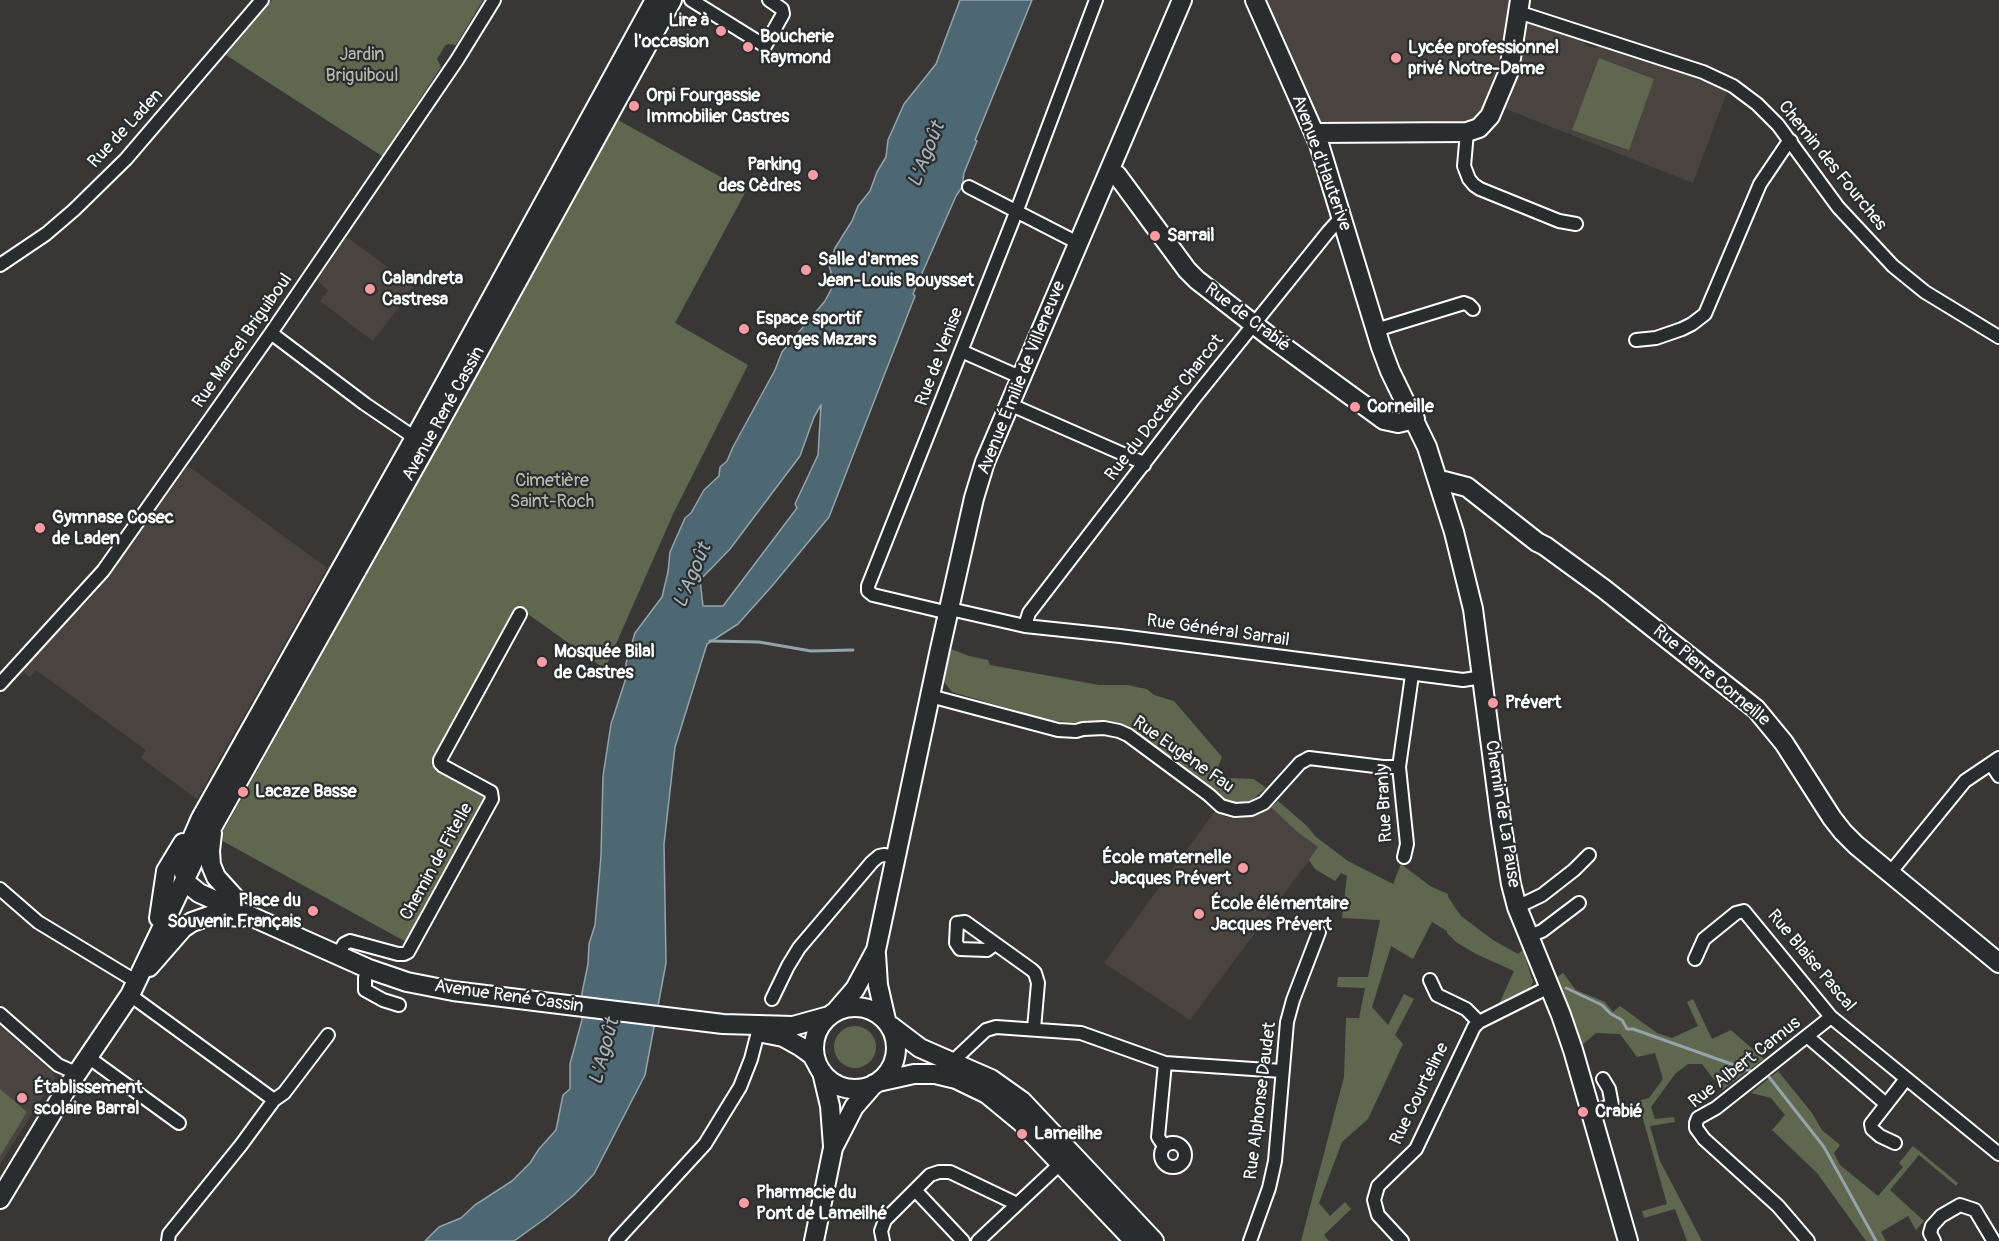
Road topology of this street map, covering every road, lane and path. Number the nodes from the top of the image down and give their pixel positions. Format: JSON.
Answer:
{"nodes":[{"id":1,"x":262,"y":0,"type":"edge"},
{"id":2,"x":494,"y":0,"type":"edge"},
{"id":3,"x":656,"y":0,"type":"edge"},
{"id":4,"x":672,"y":0,"type":"edge"},
{"id":5,"x":691,"y":0,"type":"edge"},
{"id":6,"x":769,"y":0,"type":"edge"},
{"id":7,"x":1096,"y":0,"type":"edge"},
{"id":8,"x":1182,"y":0,"type":"edge"},
{"id":9,"x":1256,"y":0,"type":"edge"},
{"id":10,"x":1519,"y":6,"type":"edge"},
{"id":11,"x":1467,"y":132,"type":"junction"},
{"id":12,"x":1314,"y":133,"type":"junction"},
{"id":13,"x":1791,"y":141,"type":"junction"},
{"id":14,"x":1110,"y":172,"type":"junction"},
{"id":15,"x":969,"y":186,"type":"dead end"},
{"id":16,"x":1017,"y":210,"type":"junction"},
{"id":17,"x":1343,"y":220,"type":"junction"},
{"id":18,"x":1576,"y":224,"type":"dead end"},
{"id":19,"x":1078,"y":243,"type":"junction"},
{"id":20,"x":0,"y":265,"type":"edge"},
{"id":21,"x":496,"y":305,"type":"junction"},
{"id":22,"x":1473,"y":309,"type":"dead end"},
{"id":23,"x":1254,"y":323,"type":"junction"},
{"id":24,"x":1376,"y":330,"type":"junction"},
{"id":25,"x":272,"y":333,"type":"junction"},
{"id":26,"x":1999,"y":337,"type":"edge"},
{"id":27,"x":1636,"y":340,"type":"dead end"},
{"id":28,"x":961,"y":351,"type":"junction"},
{"id":29,"x":1020,"y":377,"type":"junction"},
{"id":30,"x":1009,"y":404,"type":"junction"},
{"id":31,"x":1415,"y":419,"type":"junction"},
{"id":32,"x":421,"y":442,"type":"junction"},
{"id":33,"x":1144,"y":465,"type":"junction"},
{"id":34,"x":1439,"y":483,"type":"junction"},
{"id":35,"x":868,"y":591,"type":"joint"},
{"id":36,"x":949,"y":611,"type":"junction"},
{"id":37,"x":520,"y":614,"type":"dead end"},
{"id":38,"x":1025,"y":626,"type":"junction"},
{"id":39,"x":1412,"y":675,"type":"junction"},
{"id":40,"x":1483,"y":677,"type":"junction"},
{"id":41,"x":0,"y":684,"type":"edge"},
{"id":42,"x":930,"y":696,"type":"junction"},
{"id":43,"x":1995,"y":761,"type":"edge"},
{"id":44,"x":1399,"y":767,"type":"junction"},
{"id":45,"x":1999,"y":776,"type":"edge"},
{"id":46,"x":207,"y":824,"type":"junction"},
{"id":47,"x":1589,"y":855,"type":"dead end"},
{"id":48,"x":896,"y":857,"type":"junction"},
{"id":49,"x":1404,"y":857,"type":"dead end"},
{"id":50,"x":1890,"y":873,"type":"junction"},
{"id":51,"x":184,"y":878,"type":"junction"},
{"id":52,"x":0,"y":889,"type":"edge"},
{"id":53,"x":162,"y":896,"type":"junction"},
{"id":54,"x":235,"y":898,"type":"junction"},
{"id":55,"x":1579,"y":903,"type":"dead end"},
{"id":56,"x":1517,"y":907,"type":"junction"},
{"id":57,"x":256,"y":919,"type":"junction"},
{"id":58,"x":1319,"y":932,"type":"dead end"},
{"id":59,"x":1529,"y":936,"type":"junction"},
{"id":60,"x":155,"y":939,"type":"junction"},
{"id":61,"x":303,"y":939,"type":"junction"},
{"id":62,"x":995,"y":944,"type":"dead end"},
{"id":63,"x":876,"y":950,"type":"junction"},
{"id":64,"x":338,"y":955,"type":"junction"},
{"id":65,"x":1695,"y":959,"type":"dead end"},
{"id":66,"x":1999,"y":963,"type":"edge"},
{"id":67,"x":369,"y":969,"type":"junction"},
{"id":68,"x":1430,"y":980,"type":"dead end"},
{"id":69,"x":1549,"y":987,"type":"junction"},
{"id":70,"x":133,"y":989,"type":"junction"},
{"id":71,"x":772,"y":999,"type":"dead end"},
{"id":72,"x":399,"y":1005,"type":"dead end"},
{"id":73,"x":0,"y":1014,"type":"edge"},
{"id":74,"x":832,"y":1014,"type":"junction"},
{"id":75,"x":1832,"y":1017,"type":"junction"},
{"id":76,"x":1479,"y":1022,"type":"junction"},
{"id":77,"x":888,"y":1023,"type":"junction"},
{"id":78,"x":723,"y":1024,"type":"junction"},
{"id":79,"x":1034,"y":1029,"type":"junction"},
{"id":80,"x":758,"y":1032,"type":"junction"},
{"id":81,"x":328,"y":1035,"type":"dead end"},
{"id":82,"x":1808,"y":1038,"type":"junction"},
{"id":83,"x":88,"y":1056,"type":"junction"},
{"id":84,"x":952,"y":1062,"type":"junction"},
{"id":85,"x":1165,"y":1063,"type":"junction"},
{"id":86,"x":820,"y":1069,"type":"junction"},
{"id":87,"x":1282,"y":1071,"type":"junction"},
{"id":88,"x":76,"y":1074,"type":"junction"},
{"id":89,"x":1602,"y":1079,"type":"dead end"},
{"id":90,"x":1906,"y":1079,"type":"junction"},
{"id":91,"x":876,"y":1083,"type":"junction"},
{"id":92,"x":274,"y":1100,"type":"junction"},
{"id":93,"x":1886,"y":1104,"type":"junction"},
{"id":94,"x":1591,"y":1113,"type":"junction"},
{"id":95,"x":179,"y":1123,"type":"dead end"},
{"id":96,"x":1895,"y":1143,"type":"dead end"},
{"id":97,"x":1164,"y":1146,"type":"dead end"},
{"id":98,"x":833,"y":1148,"type":"junction"},
{"id":99,"x":1999,"y":1155,"type":"edge"},
{"id":100,"x":1060,"y":1164,"type":"junction"},
{"id":101,"x":915,"y":1190,"type":"junction"},
{"id":102,"x":0,"y":1199,"type":"edge"},
{"id":103,"x":1017,"y":1204,"type":"junction"},
{"id":104,"x":1124,"y":1234,"type":"edge"},
{"id":105,"x":1994,"y":1239,"type":"edge"},
{"id":106,"x":168,"y":1241,"type":"edge"},
{"id":107,"x":616,"y":1241,"type":"edge"},
{"id":108,"x":814,"y":1241,"type":"edge"},
{"id":109,"x":883,"y":1241,"type":"edge"},
{"id":110,"x":963,"y":1241,"type":"edge"},
{"id":111,"x":978,"y":1241,"type":"edge"},
{"id":112,"x":1134,"y":1241,"type":"edge"},
{"id":113,"x":1154,"y":1241,"type":"edge"},
{"id":114,"x":1250,"y":1241,"type":"edge"},
{"id":115,"x":1402,"y":1241,"type":"edge"},
{"id":116,"x":1628,"y":1241,"type":"edge"},
{"id":117,"x":1808,"y":1241,"type":"edge"},
{"id":118,"x":1934,"y":1241,"type":"edge"}],
"edges":[{"from":1,"to":20,"type":"street","name":"Rue de Laden"},
{"from":2,"to":25,"type":"street","name":"Rue Marcel Briguiboul"},
{"from":3,"to":21,"type":"main road","name":"Avenue René Cassin"},
{"from":4,"to":21,"type":"main road","name":"Avenue René Cassin"},
{"from":5,"to":6,"type":"street"},
{"from":7,"to":16,"type":"street","name":"Rue de Venise"},
{"from":8,"to":14,"type":"main road","name":"Avenue Émilie de Villeneuve"},
{"from":9,"to":12,"type":"main road","name":"Avenue d'Hauterive"},
{"from":10,"to":11,"type":"main road"},
{"from":10,"to":13,"type":"street","name":"Chemin des Fourches"},
{"from":11,"to":12,"type":"main road"},
{"from":11,"to":18,"type":"street"},
{"from":12,"to":17,"type":"main road","name":"Avenue d'Hauterive"},
{"from":13,"to":26,"type":"street","name":"Chemin des Fourches"},
{"from":13,"to":27,"type":"street"},
{"from":14,"to":19,"type":"main road","name":"Avenue Émilie de Villeneuve"},
{"from":14,"to":23,"type":"main road","name":"Rue de Crabié"},
{"from":15,"to":16,"type":"street"},
{"from":16,"to":19,"type":"street"},
{"from":16,"to":28,"type":"street","name":"Rue de Venise"},
{"from":17,"to":23,"type":"street","name":"Rue du Docteur Charcot"},
{"from":17,"to":24,"type":"main road","name":"Avenue d'Hauterive"},
{"from":19,"to":29,"type":"main road","name":"Avenue Émilie de Villeneuve"},
{"from":21,"to":32,"type":"main road","name":"Avenue René Cassin"},
{"from":22,"to":24,"type":"street"},
{"from":23,"to":31,"type":"main road","name":"Rue de Crabié"},
{"from":23,"to":33,"type":"street","name":"Rue du Docteur Charcot"},
{"from":24,"to":31,"type":"main road","name":"Avenue d'Hauterive"},
{"from":25,"to":32,"type":"street"},
{"from":25,"to":41,"type":"street","name":"Rue Marcel Briguiboul"},
{"from":28,"to":29,"type":"street"},
{"from":28,"to":35,"type":"street","name":"Rue de Venise"},
{"from":29,"to":30,"type":"main road","name":"Avenue Émilie de Villeneuve"},
{"from":30,"to":33,"type":"street"},
{"from":30,"to":36,"type":"main road","name":"Avenue Émilie de Villeneuve"},
{"from":31,"to":34,"type":"main road","name":"Avenue d'Hauterive"},
{"from":32,"to":46,"type":"main road","name":"Avenue René Cassin"},
{"from":33,"to":38,"type":"street","name":"Rue du Docteur Charcot"},
{"from":34,"to":40,"type":"main road","name":"Chemin de La Pause"},
{"from":34,"to":50,"type":"main road","name":"Rue Pierre Corneille"},
{"from":35,"to":36,"type":"street","name":"Rue Général Sarrail"},
{"from":36,"to":38,"type":"street","name":"Rue Général Sarrail"},
{"from":36,"to":42,"type":"main road","name":"Avenue Émilie de Villeneuve"},
{"from":37,"to":64,"type":"street","name":"Chemin de Fitelle"},
{"from":38,"to":39,"type":"street","name":"Rue Général Sarrail"},
{"from":39,"to":40,"type":"street","name":"Rue Général Sarrail"},
{"from":39,"to":44,"type":"street","name":"Rue Branly"},
{"from":40,"to":56,"type":"main road","name":"Chemin de La Pause"},
{"from":42,"to":44,"type":"street","name":"Rue Eugène Fau"},
{"from":42,"to":48,"type":"main road","name":"Avenue Émilie de Villeneuve"},
{"from":43,"to":45,"type":"street"},
{"from":43,"to":50,"type":"street"},
{"from":44,"to":49,"type":"street","name":"Rue Branly"},
{"from":46,"to":51,"type":"main road"},
{"from":46,"to":53,"type":"main road"},
{"from":46,"to":54,"type":"main road"},
{"from":47,"to":56,"type":"street"},
{"from":48,"to":63,"type":"main road","name":"Avenue Émilie de Villeneuve"},
{"from":48,"to":71,"type":"street"},
{"from":50,"to":66,"type":"main road","name":"Rue Pierre Corneille"},
{"from":51,"to":53,"type":"main road"},
{"from":51,"to":54,"type":"main road"},
{"from":51,"to":57,"type":"main road"},
{"from":51,"to":60,"type":"main road"},
{"from":52,"to":70,"type":"street"},
{"from":53,"to":60,"type":"main road"},
{"from":54,"to":61,"type":"main road"},
{"from":55,"to":59,"type":"street"},
{"from":56,"to":59,"type":"main road","name":"Chemin de La Pause"},
{"from":57,"to":61,"type":"main road"},
{"from":57,"to":70,"type":"main road"},
{"from":58,"to":87,"type":"street","name":"Rue Alphonse Daudet"},
{"from":59,"to":69,"type":"main road","name":"Chemin de La Pause"},
{"from":60,"to":70,"type":"main road"},
{"from":61,"to":64,"type":"main road","name":"Avenue René Cassin"},
{"from":62,"to":79,"type":"street"},
{"from":63,"to":74,"type":"main road","name":"Avenue Émilie de Villeneuve"},
{"from":63,"to":77,"type":"main road","name":"Avenue Émilie de Villeneuve"},
{"from":64,"to":67,"type":"main road","name":"Avenue René Cassin"},
{"from":65,"to":75,"type":"street","name":"Rue Blaise Pascal"},
{"from":67,"to":72,"type":"street"},
{"from":67,"to":78,"type":"main road","name":"Avenue René Cassin"},
{"from":68,"to":76,"type":"street"},
{"from":69,"to":76,"type":"street"},
{"from":69,"to":94,"type":"main road","name":"Chemin de La Pause"},
{"from":70,"to":83,"type":"main road"},
{"from":70,"to":92,"type":"street"},
{"from":73,"to":88,"type":"street"},
{"from":74,"to":77,"type":"main road"},
{"from":74,"to":78,"type":"main road","name":"Avenue René Cassin"},
{"from":74,"to":86,"type":"main road"},
{"from":75,"to":82,"type":"street","name":"Rue Albert Camus"},
{"from":75,"to":90,"type":"street","name":"Rue Blaise Pascal"},
{"from":76,"to":115,"type":"street","name":"Rue Courteline"},
{"from":77,"to":84,"type":"main road"},
{"from":77,"to":91,"type":"main road"},
{"from":78,"to":80,"type":"main road","name":"Avenue René Cassin"},
{"from":79,"to":84,"type":"street"},
{"from":79,"to":85,"type":"street"},
{"from":80,"to":86,"type":"main road","name":"Avenue René Cassin"},
{"from":80,"to":107,"type":"street"},
{"from":81,"to":92,"type":"street"},
{"from":82,"to":93,"type":"street"},
{"from":82,"to":117,"type":"street","name":"Rue Albert Camus"},
{"from":83,"to":88,"type":"main road"},
{"from":83,"to":95,"type":"street"},
{"from":84,"to":113,"type":"main road"},
{"from":85,"to":87,"type":"street"},
{"from":85,"to":97,"type":"street"},
{"from":86,"to":91,"type":"main road"},
{"from":86,"to":98,"type":"main road"},
{"from":87,"to":114,"type":"street","name":"Rue Alphonse Daudet"},
{"from":88,"to":102,"type":"main road"},
{"from":89,"to":94,"type":"street"},
{"from":90,"to":93,"type":"street"},
{"from":90,"to":99,"type":"street","name":"Rue Blaise Pascal"},
{"from":91,"to":98,"type":"main road"},
{"from":91,"to":100,"type":"main road"},
{"from":92,"to":106,"type":"street"},
{"from":93,"to":96,"type":"street"},
{"from":94,"to":116,"type":"main road","name":"Chemin de La Pause"},
{"from":98,"to":108,"type":"main road"},
{"from":100,"to":103,"type":"street"},
{"from":100,"to":104,"type":"main road"},
{"from":101,"to":103,"type":"street"},
{"from":101,"to":109,"type":"street"},
{"from":101,"to":110,"type":"street"},
{"from":103,"to":111,"type":"street"},
{"from":104,"to":112,"type":"main road"},
{"from":105,"to":118,"type":"street"}]}
